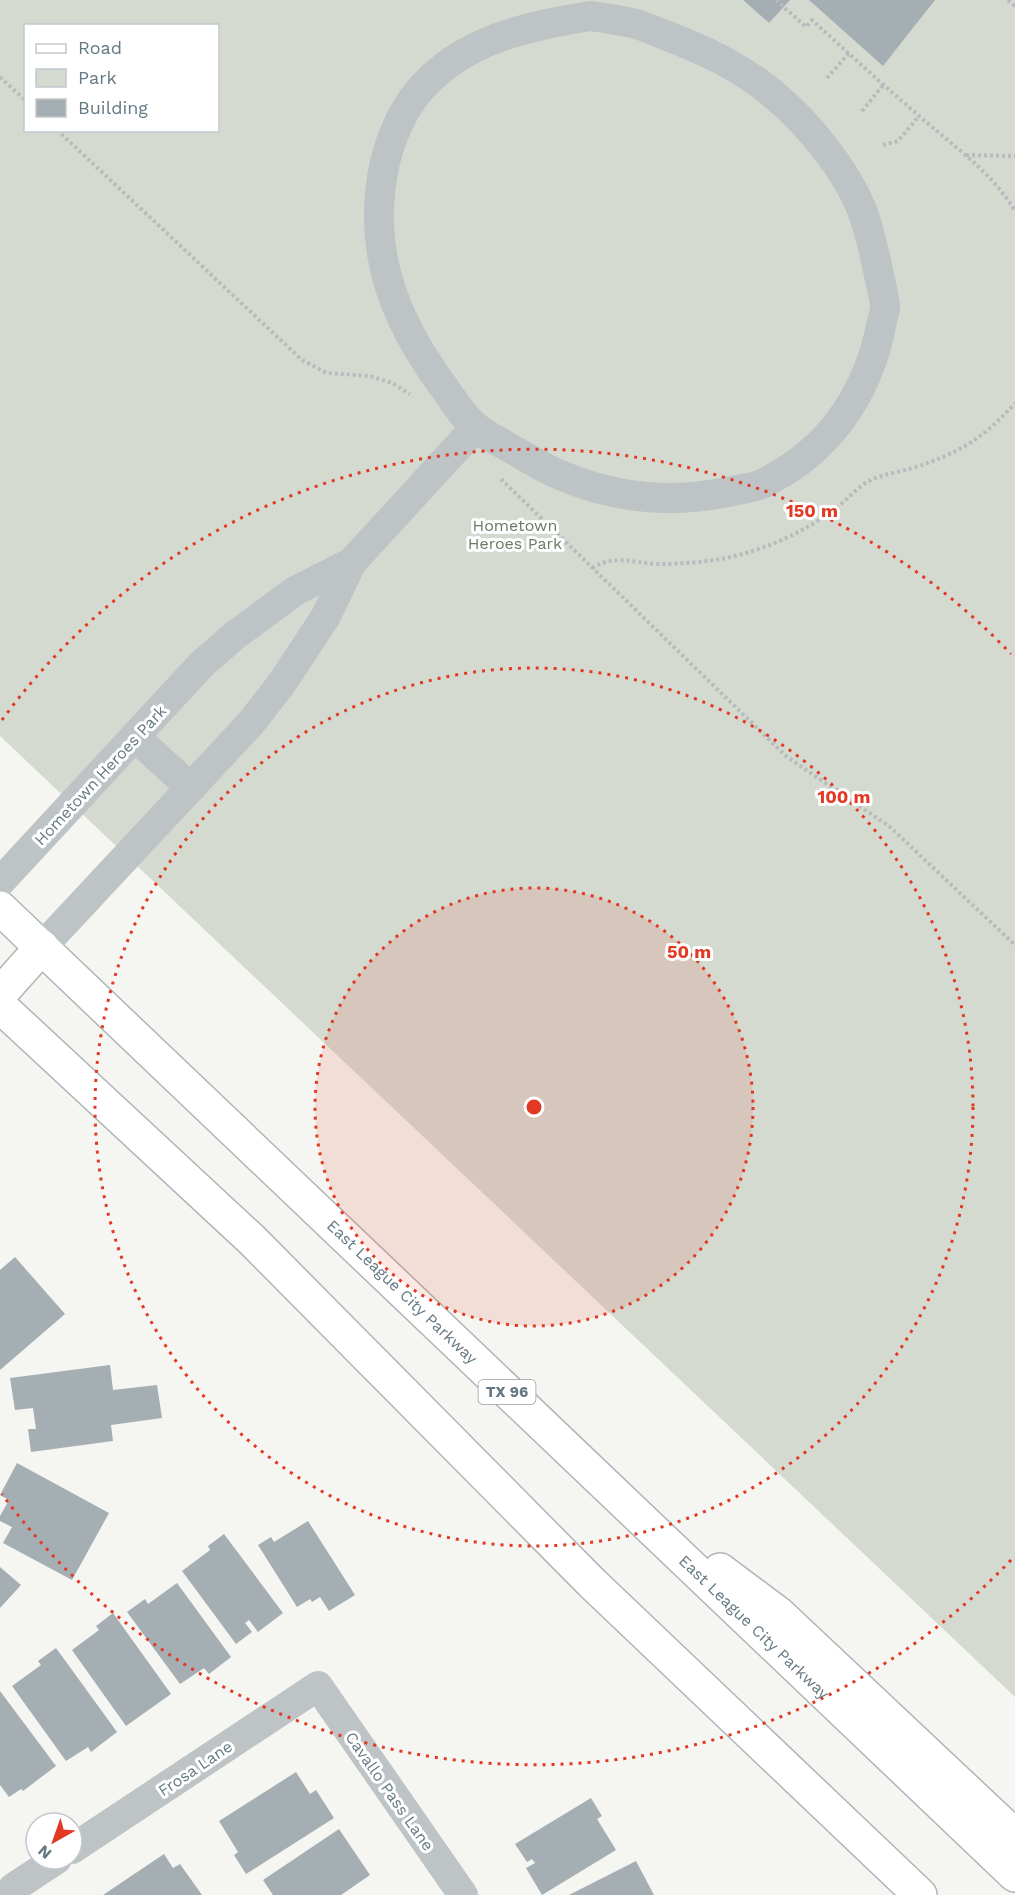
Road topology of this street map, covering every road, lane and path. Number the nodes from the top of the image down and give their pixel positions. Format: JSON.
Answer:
{"nodes":[{"id":1,"x":776,"y":0,"type":"edge"},
{"id":2,"x":1008,"y":0,"type":"edge"},
{"id":3,"x":1015,"y":6,"type":"edge"},
{"id":4,"x":849,"y":53,"type":"junction"},
{"id":5,"x":0,"y":77,"type":"edge"},
{"id":6,"x":827,"y":78,"type":"dead end"},
{"id":7,"x":884,"y":84,"type":"junction"},
{"id":8,"x":24,"y":99,"type":"edge"},
{"id":9,"x":862,"y":111,"type":"dead end"},
{"id":10,"x":920,"y":116,"type":"junction"},
{"id":11,"x":59,"y":132,"type":"edge"},
{"id":12,"x":883,"y":145,"type":"dead end"},
{"id":13,"x":966,"y":155,"type":"junction"},
{"id":14,"x":1015,"y":156,"type":"edge"},
{"id":15,"x":1015,"y":211,"type":"edge"},
{"id":16,"x":417,"y":400,"type":"dead end"},
{"id":17,"x":1015,"y":403,"type":"edge"},
{"id":18,"x":476,"y":427,"type":"junction"},
{"id":19,"x":498,"y":477,"type":"dead end"},
{"id":20,"x":351,"y":562,"type":"junction"},
{"id":21,"x":591,"y":568,"type":"junction"},
{"id":22,"x":135,"y":737,"type":"junction"},
{"id":23,"x":191,"y":788,"type":"junction"},
{"id":24,"x":0,"y":882,"type":"edge"},
{"id":25,"x":0,"y":908,"type":"edge"},
{"id":26,"x":1015,"y":945,"type":"edge"},
{"id":27,"x":42,"y":947,"type":"junction"},
{"id":28,"x":0,"y":994,"type":"edge"},
{"id":29,"x":0,"y":1006,"type":"edge"},
{"id":30,"x":610,"y":1489,"type":"junction"},
{"id":31,"x":318,"y":1686,"type":"joint"},
{"id":32,"x":1015,"y":1836,"type":"edge"},
{"id":33,"x":84,"y":1841,"type":"edge"},
{"id":34,"x":36,"y":1871,"type":"edge"},
{"id":35,"x":1015,"y":1875,"type":"edge"},
{"id":36,"x":10,"y":1886,"type":"edge"},
{"id":37,"x":463,"y":1895,"type":"edge"},
{"id":38,"x":920,"y":1895,"type":"edge"}],
"edges":[{"from":1,"to":4,"type":"path"},
{"from":2,"to":3,"type":"path"},
{"from":4,"to":6,"type":"path"},
{"from":4,"to":7,"type":"path"},
{"from":5,"to":8,"type":"path"},
{"from":7,"to":9,"type":"path"},
{"from":7,"to":10,"type":"path"},
{"from":10,"to":12,"type":"path"},
{"from":10,"to":13,"type":"path"},
{"from":11,"to":16,"type":"path"},
{"from":13,"to":14,"type":"path"},
{"from":13,"to":15,"type":"path"},
{"from":17,"to":21,"type":"path"},
{"from":18,"to":18,"type":"street"},
{"from":18,"to":20,"type":"street"},
{"from":19,"to":21,"type":"path"},
{"from":20,"to":22,"type":"street","name":"Hometown Heroes Park"},
{"from":20,"to":23,"type":"street"},
{"from":21,"to":26,"type":"path"},
{"from":22,"to":23,"type":"street"},
{"from":22,"to":24,"type":"street","name":"Hometown Heroes Park"},
{"from":23,"to":27,"type":"street"},
{"from":25,"to":27,"type":"main road","name":"East League City Parkway","number":"TX 96"},
{"from":27,"to":28,"type":"main road"},
{"from":27,"to":30,"type":"main road","name":"East League City Parkway","number":"TX 96"},
{"from":29,"to":38,"type":"main road"},
{"from":30,"to":32,"type":"main road"},
{"from":30,"to":35,"type":"main road","name":"East League City Parkway","number":"TX 96"},
{"from":31,"to":33,"type":"street","name":"Frosa Lane"},
{"from":31,"to":37,"type":"street","name":"Cavallo Pass Lane"},
{"from":34,"to":36,"type":"street"}]}
